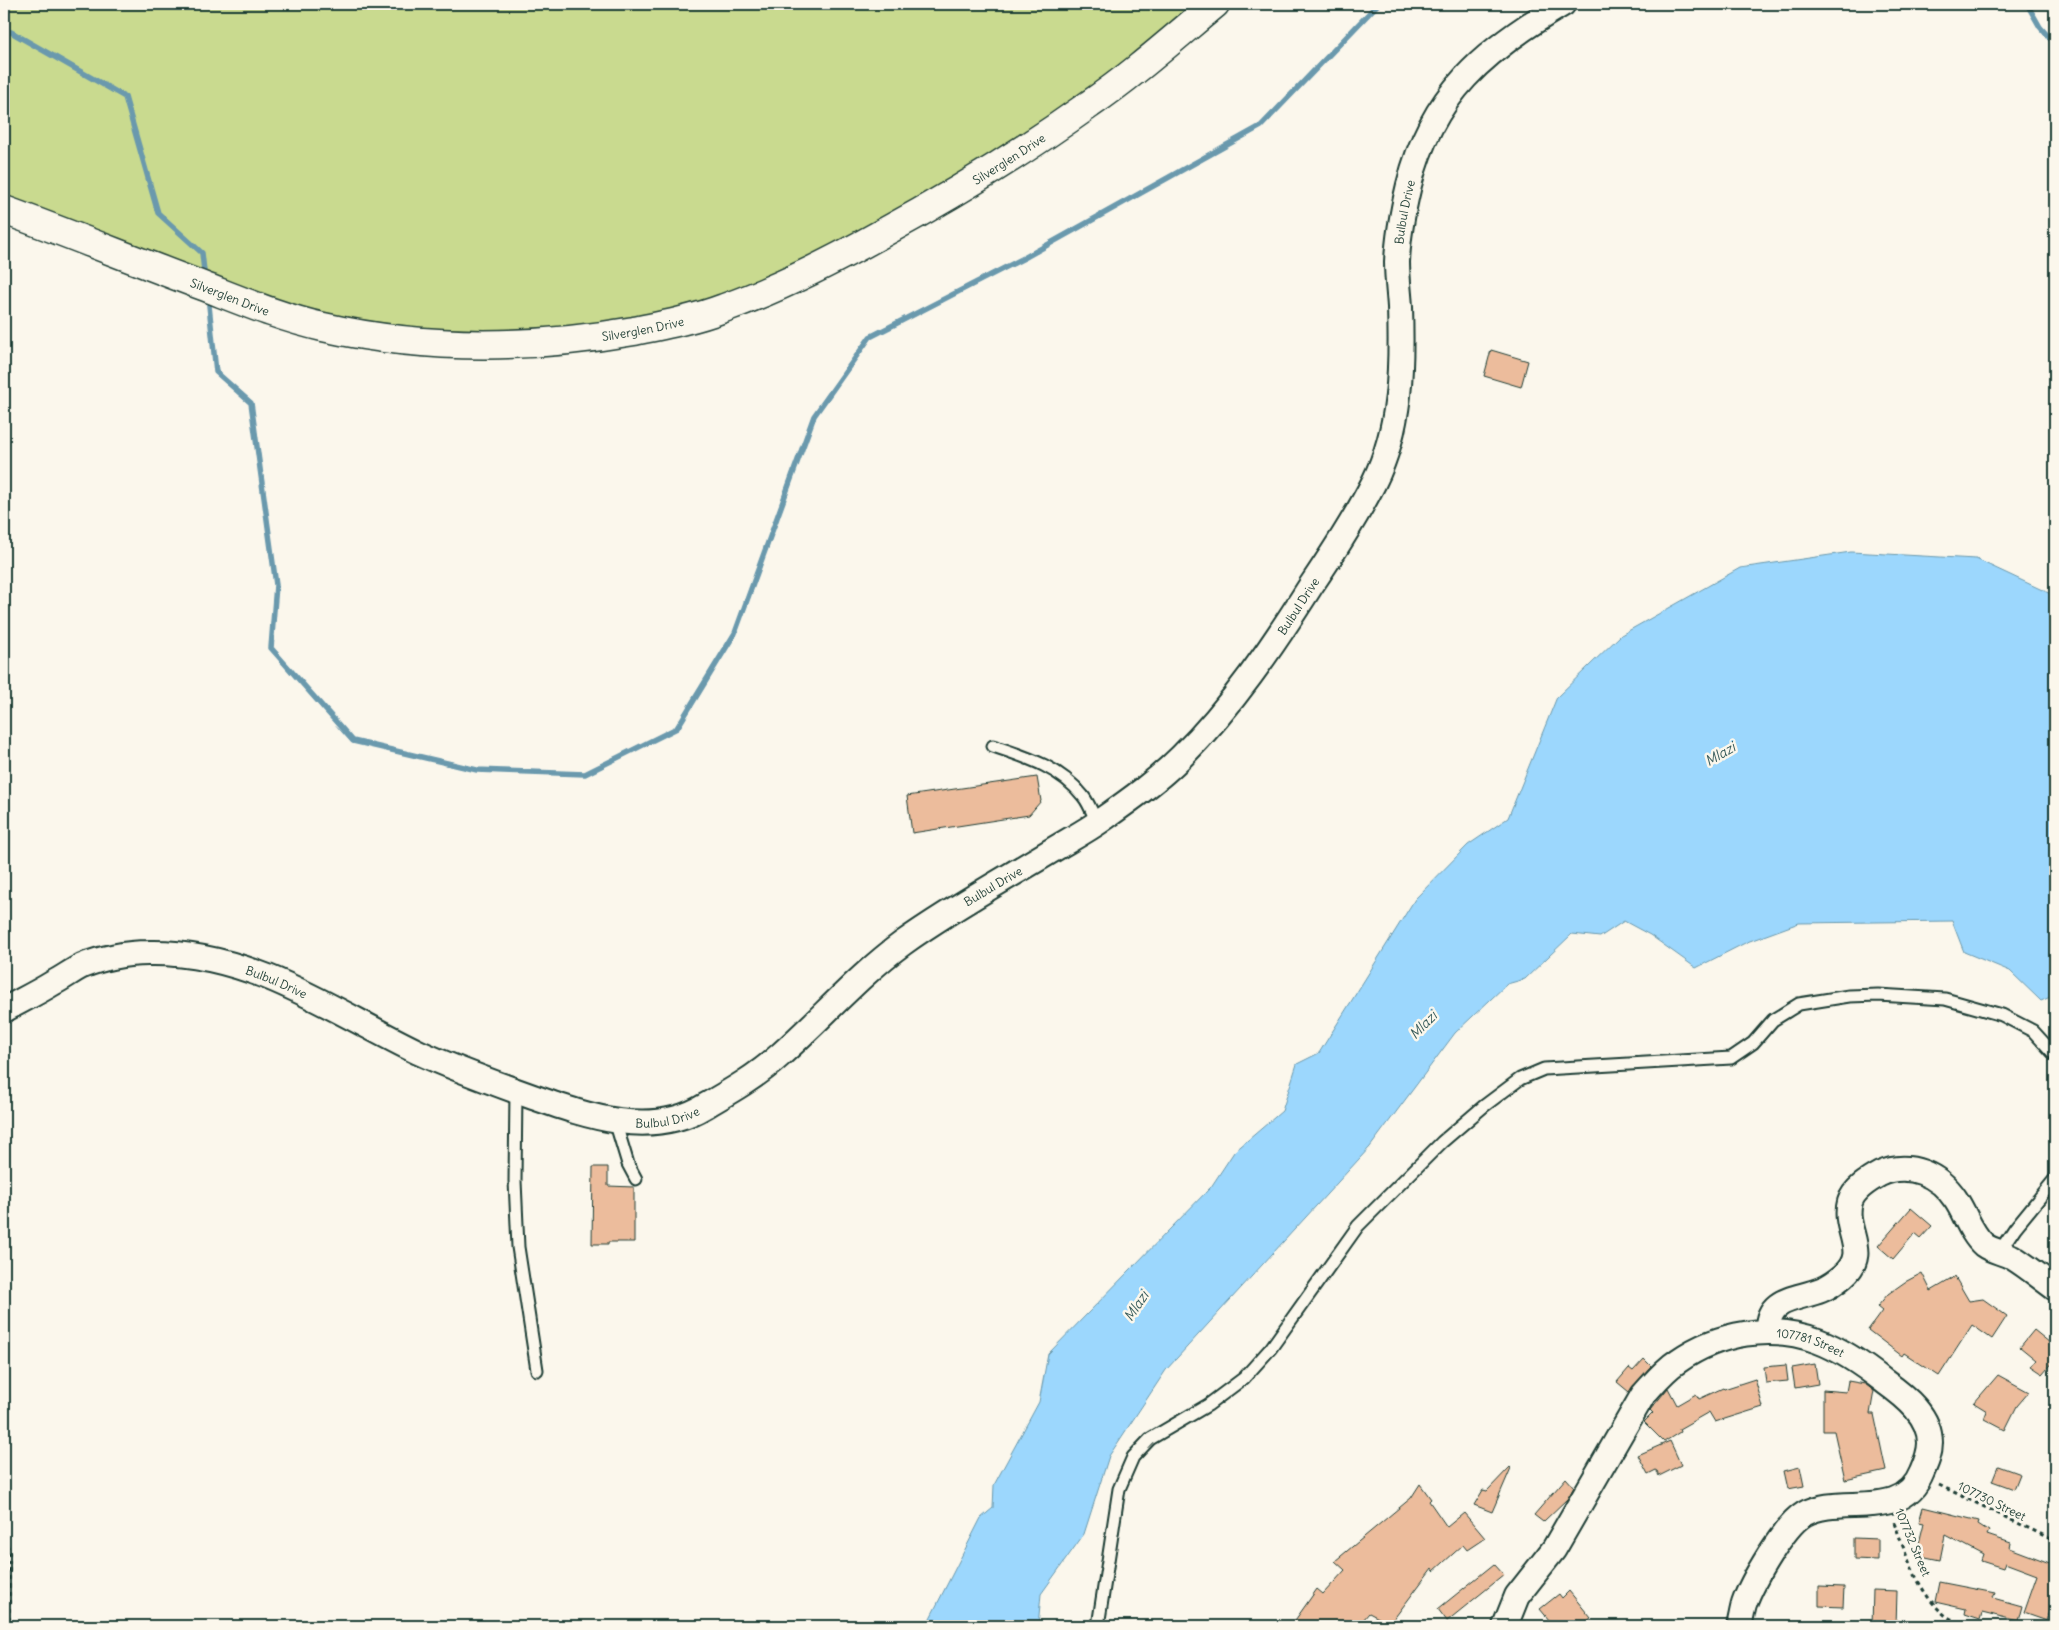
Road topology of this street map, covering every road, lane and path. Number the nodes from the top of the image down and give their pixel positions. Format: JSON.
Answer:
{"nodes":[{"id":1,"x":1215,"y":4,"type":"edge"},
{"id":2,"x":1564,"y":4,"type":"edge"},
{"id":3,"x":4,"y":210,"type":"edge"},
{"id":4,"x":993,"y":746,"type":"dead end"},
{"id":5,"x":1098,"y":823,"type":"junction"},
{"id":6,"x":4,"y":1010,"type":"edge"},
{"id":7,"x":2055,"y":1055,"type":"edge"},
{"id":8,"x":516,"y":1091,"type":"junction"},
{"id":9,"x":616,"y":1121,"type":"junction"},
{"id":10,"x":636,"y":1180,"type":"dead end"},
{"id":11,"x":2055,"y":1180,"type":"edge"},
{"id":12,"x":2000,"y":1252,"type":"junction"},
{"id":13,"x":2055,"y":1288,"type":"edge"},
{"id":14,"x":1768,"y":1332,"type":"junction"},
{"id":15,"x":537,"y":1370,"type":"dead end"},
{"id":16,"x":1920,"y":1476,"type":"junction"},
{"id":17,"x":1887,"y":1503,"type":"junction"},
{"id":18,"x":4,"y":1537,"type":"edge"},
{"id":19,"x":2055,"y":1541,"type":"edge"},
{"id":20,"x":9,"y":1626,"type":"edge"},
{"id":21,"x":1098,"y":1626,"type":"edge"},
{"id":22,"x":1505,"y":1626,"type":"edge"},
{"id":23,"x":1739,"y":1626,"type":"edge"},
{"id":24,"x":1967,"y":1626,"type":"edge"}],
"edges":[{"from":1,"to":3,"type":"street","name":"Silverglen Drive"},
{"from":2,"to":5,"type":"street","name":"Bulbul Drive"},
{"from":4,"to":5,"type":"lane"},
{"from":5,"to":9,"type":"street","name":"Bulbul Drive"},
{"from":6,"to":8,"type":"street","name":"Bulbul Drive"},
{"from":7,"to":21,"type":"lane"},
{"from":8,"to":9,"type":"street","name":"Bulbul Drive"},
{"from":8,"to":15,"type":"lane"},
{"from":9,"to":10,"type":"lane"},
{"from":11,"to":12,"type":"lane"},
{"from":12,"to":13,"type":"street"},
{"from":12,"to":14,"type":"street"},
{"from":14,"to":16,"type":"street","name":"107781 Street"},
{"from":14,"to":22,"type":"street","name":"107781 Street"},
{"from":16,"to":17,"type":"street","name":"107781 Street"},
{"from":16,"to":19,"type":"path","name":"107730 Street"},
{"from":17,"to":23,"type":"street","name":"107781 Street"},
{"from":17,"to":24,"type":"path","name":"107732 Street"},
{"from":18,"to":20,"type":"path"}]}
